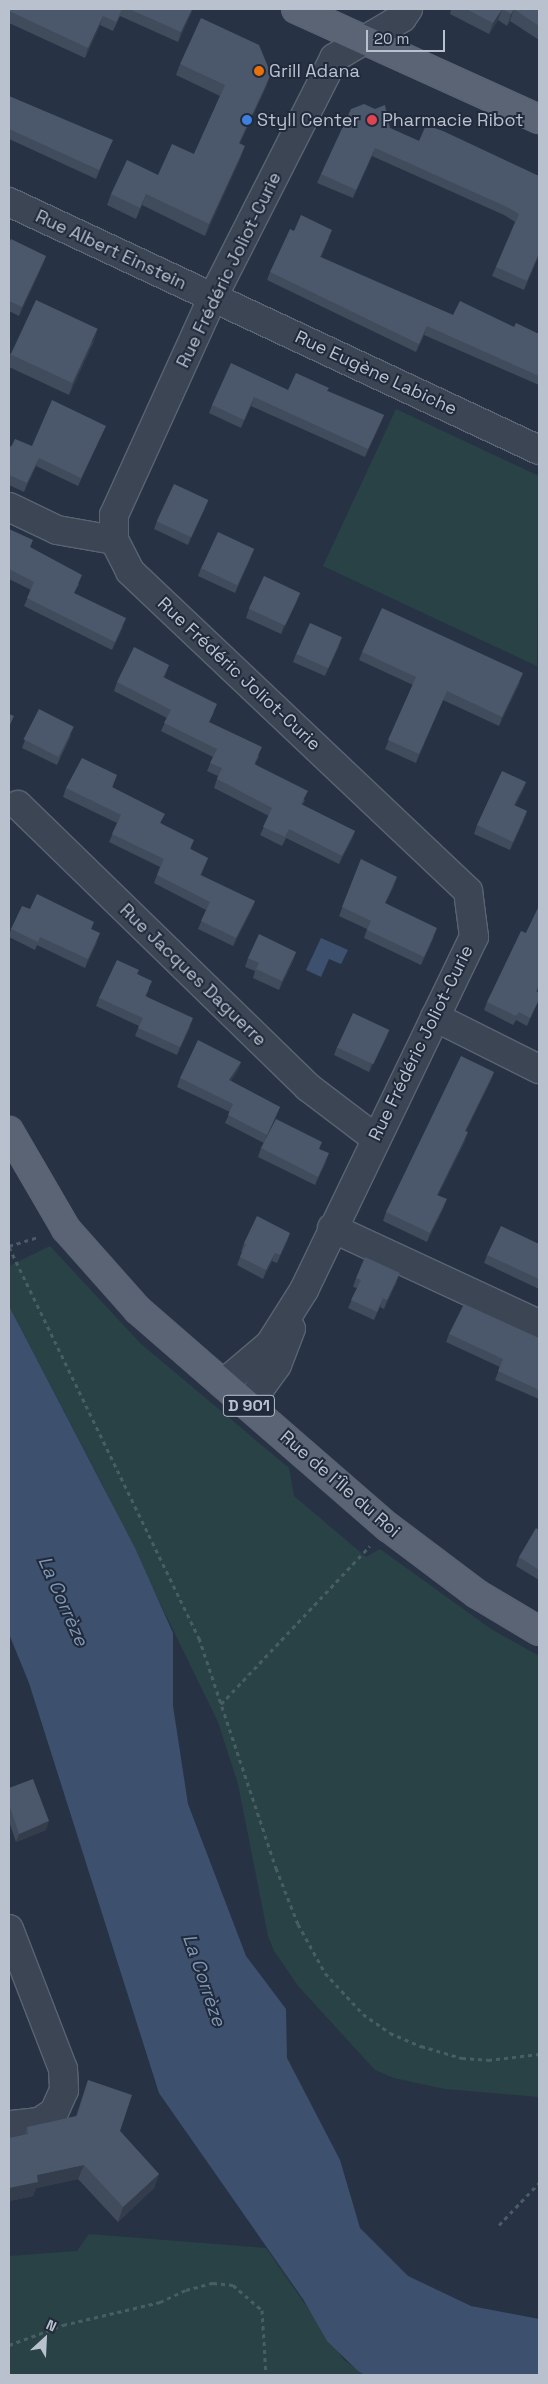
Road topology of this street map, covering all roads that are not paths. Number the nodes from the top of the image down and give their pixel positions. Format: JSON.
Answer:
{"nodes":[{"id":1,"x":296,"y":9,"type":"edge"},
{"id":2,"x":408,"y":9,"type":"edge"},
{"id":3,"x":365,"y":40,"type":"junction"},
{"id":4,"x":539,"y":119,"type":"edge"},
{"id":5,"x":9,"y":202,"type":"edge"},
{"id":6,"x":213,"y":296,"type":"junction"},
{"id":7,"x":539,"y":450,"type":"edge"},
{"id":8,"x":9,"y":507,"type":"edge"},
{"id":9,"x":114,"y":540,"type":"junction"},
{"id":10,"x":18,"y":805,"type":"dead end"},
{"id":11,"x":435,"y":1017,"type":"junction"},
{"id":12,"x":539,"y":1070,"type":"edge"},
{"id":13,"x":9,"y":1131,"type":"edge"},
{"id":14,"x":374,"y":1138,"type":"junction"},
{"id":15,"x":332,"y":1228,"type":"junction"},
{"id":16,"x":304,"y":1290,"type":"junction"},
{"id":17,"x":539,"y":1324,"type":"edge"},
{"id":18,"x":223,"y":1384,"type":"junction"},
{"id":19,"x":248,"y":1405,"type":"junction"},
{"id":20,"x":539,"y":1631,"type":"edge"},
{"id":21,"x":9,"y":1929,"type":"edge"},
{"id":22,"x":18,"y":1981,"type":"edge"},
{"id":23,"x":9,"y":2126,"type":"edge"}],
"edges":[{"from":1,"to":3,"type":"main road"},
{"from":2,"to":3,"type":"street","name":"Rue Frédéric Joliot-Curie"},
{"from":3,"to":4,"type":"main road"},
{"from":3,"to":6,"type":"street","name":"Rue Frédéric Joliot-Curie"},
{"from":5,"to":6,"type":"street","name":"Rue Albert Einstein"},
{"from":6,"to":7,"type":"street","name":"Rue Eugène Labiche"},
{"from":6,"to":9,"type":"street","name":"Rue Frédéric Joliot-Curie"},
{"from":8,"to":9,"type":"street"},
{"from":9,"to":11,"type":"street","name":"Rue Frédéric Joliot-Curie"},
{"from":10,"to":14,"type":"street","name":"Rue Jacques Daguerre"},
{"from":11,"to":12,"type":"street"},
{"from":11,"to":14,"type":"street","name":"Rue Frédéric Joliot-Curie"},
{"from":13,"to":18,"type":"main road","name":"Rue de l'Île du Roi","number":"D 901"},
{"from":14,"to":15,"type":"street","name":"Rue Frédéric Joliot-Curie"},
{"from":15,"to":16,"type":"street","name":"Rue Frédéric Joliot-Curie"},
{"from":15,"to":17,"type":"street"},
{"from":16,"to":18,"type":"street","name":"Rue Frédéric Joliot-Curie"},
{"from":16,"to":19,"type":"street","name":"Rue Frédéric Joliot-Curie"},
{"from":18,"to":19,"type":"main road","name":"Rue de l'Île du Roi","number":"D 901"},
{"from":19,"to":20,"type":"main road","name":"Rue de l'Île du Roi","number":"D 901"},
{"from":21,"to":22,"type":"street"},
{"from":22,"to":23,"type":"street"}]}
